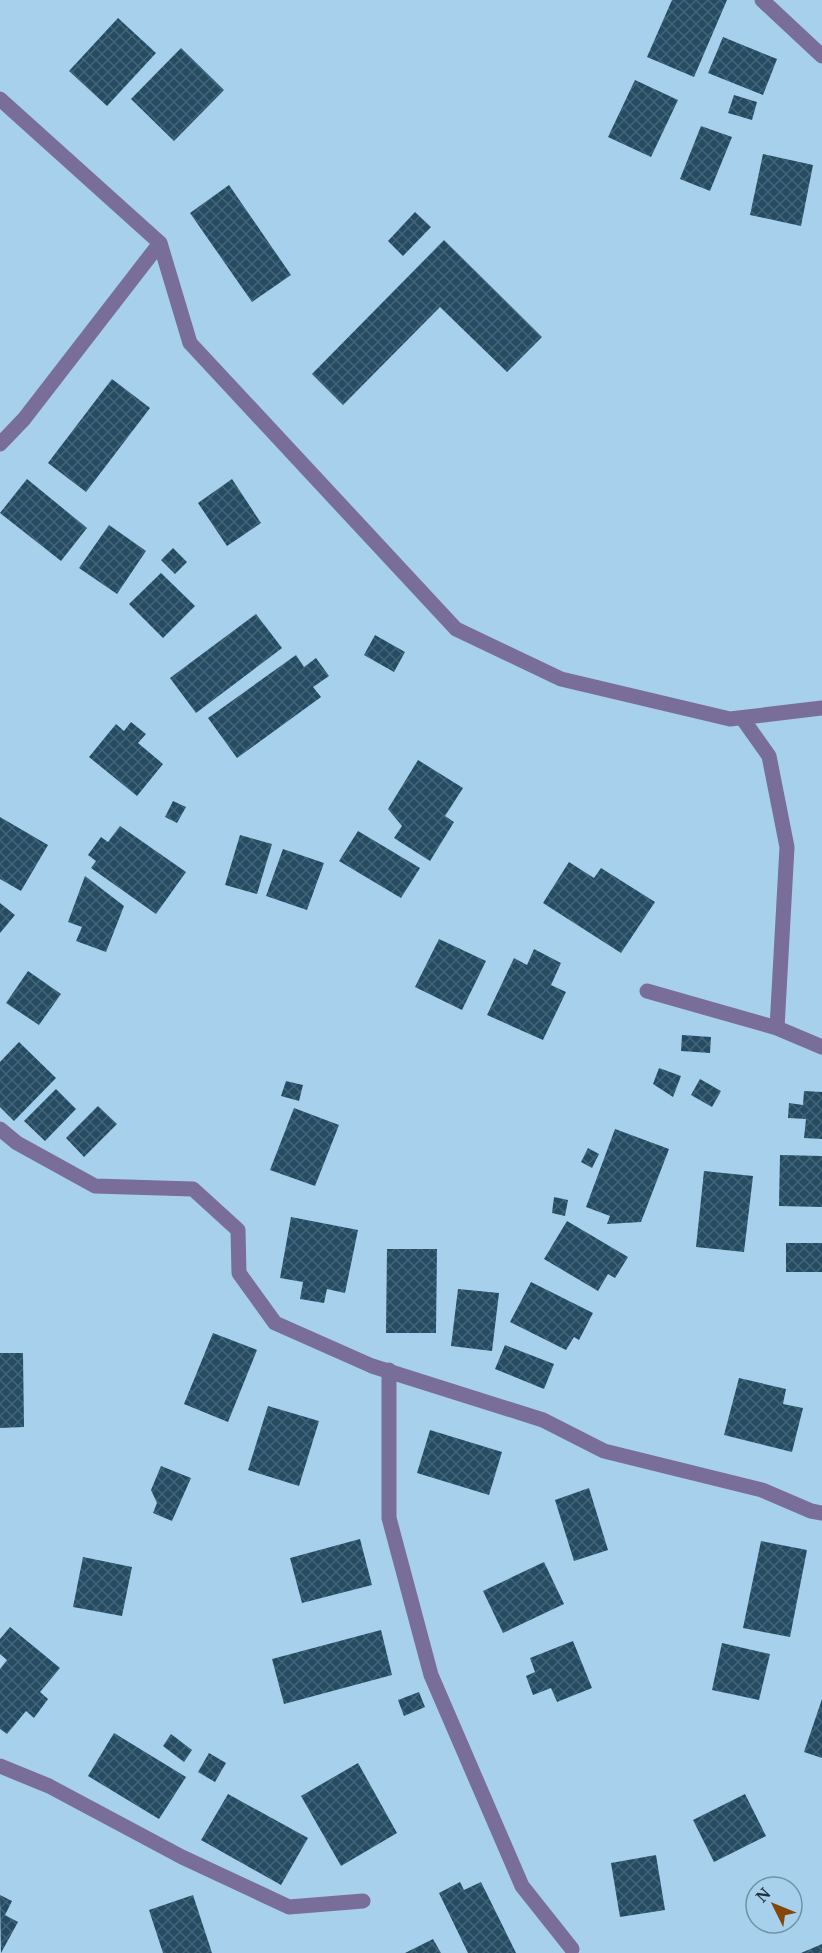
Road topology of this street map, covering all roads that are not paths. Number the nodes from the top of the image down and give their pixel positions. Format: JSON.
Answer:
{"nodes":[{"id":1,"x":762,"y":0,"type":"edge"},
{"id":2,"x":822,"y":56,"type":"edge"},
{"id":3,"x":0,"y":99,"type":"edge"},
{"id":4,"x":160,"y":243,"type":"junction"},
{"id":5,"x":0,"y":444,"type":"edge"},
{"id":6,"x":822,"y":708,"type":"edge"},
{"id":7,"x":742,"y":718,"type":"junction"},
{"id":8,"x":647,"y":991,"type":"dead end"},
{"id":9,"x":777,"y":1028,"type":"junction"},
{"id":10,"x":822,"y":1047,"type":"edge"},
{"id":11,"x":0,"y":1129,"type":"edge"},
{"id":12,"x":388,"y":1370,"type":"junction"},
{"id":13,"x":822,"y":1513,"type":"edge"},
{"id":14,"x":0,"y":1766,"type":"edge"},
{"id":15,"x":363,"y":1901,"type":"dead end"},
{"id":16,"x":572,"y":1949,"type":"dead end"}],
"edges":[{"from":1,"to":2,"type":"street"},
{"from":3,"to":4,"type":"street"},
{"from":4,"to":5,"type":"street"},
{"from":4,"to":7,"type":"street"},
{"from":6,"to":7,"type":"street"},
{"from":7,"to":9,"type":"street"},
{"from":8,"to":9,"type":"street"},
{"from":9,"to":10,"type":"street"},
{"from":11,"to":12,"type":"street"},
{"from":12,"to":13,"type":"street"},
{"from":12,"to":16,"type":"street"},
{"from":14,"to":15,"type":"street"}]}
